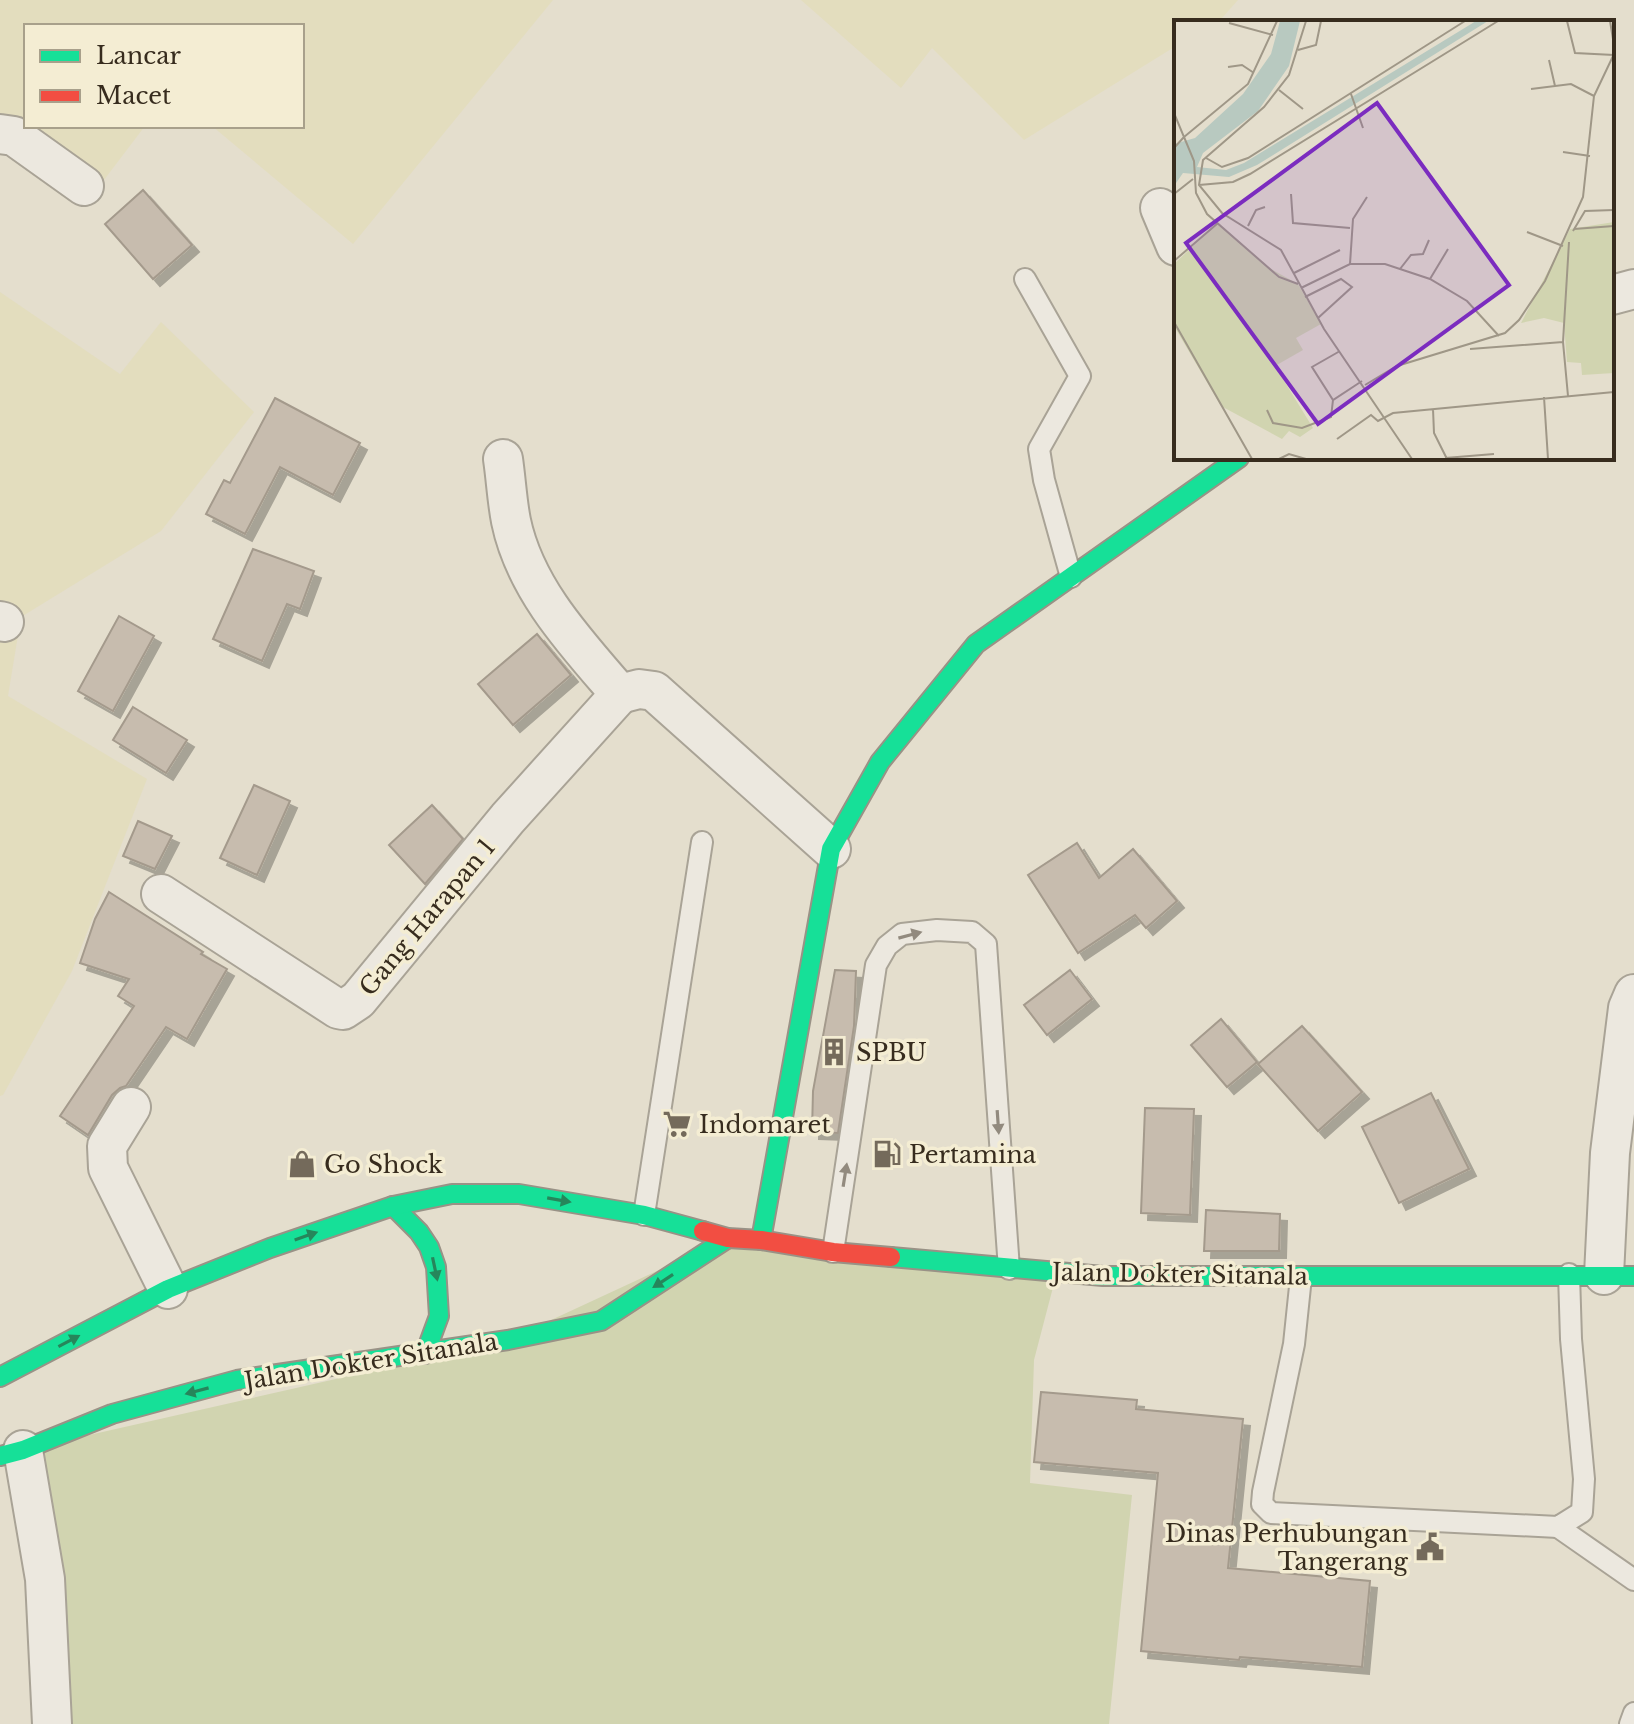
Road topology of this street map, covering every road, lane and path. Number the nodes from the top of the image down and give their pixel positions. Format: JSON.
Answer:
{"nodes":[{"id":1,"x":0,"y":134,"type":"edge"},
{"id":2,"x":84,"y":186,"type":"dead end"},
{"id":3,"x":1160,"y":208,"type":"dead end"},
{"id":4,"x":1174,"y":241,"type":"edge"},
{"id":5,"x":1025,"y":279,"type":"dead end"},
{"id":6,"x":1634,"y":289,"type":"edge"},
{"id":7,"x":1614,"y":294,"type":"edge"},
{"id":8,"x":503,"y":459,"type":"dead end"},
{"id":9,"x":1236,"y":460,"type":"edge"},
{"id":10,"x":1071,"y":577,"type":"junction"},
{"id":11,"x":620,"y":694,"type":"junction"},
{"id":12,"x":702,"y":842,"type":"dead end"},
{"id":13,"x":831,"y":849,"type":"junction"},
{"id":14,"x":161,"y":894,"type":"dead end"},
{"id":15,"x":1634,"y":994,"type":"edge"},
{"id":16,"x":131,"y":1107,"type":"dead end"},
{"id":17,"x":393,"y":1206,"type":"junction"},
{"id":18,"x":644,"y":1215,"type":"junction"},
{"id":19,"x":728,"y":1238,"type":"junction"},
{"id":20,"x":761,"y":1240,"type":"junction"},
{"id":21,"x":833,"y":1252,"type":"junction"},
{"id":22,"x":1009,"y":1269,"type":"junction"},
{"id":23,"x":1602,"y":1275,"type":"edge"},
{"id":24,"x":1301,"y":1277,"type":"junction"},
{"id":25,"x":168,"y":1289,"type":"junction"},
{"id":26,"x":425,"y":1354,"type":"junction"},
{"id":27,"x":0,"y":1377,"type":"edge"},
{"id":28,"x":11,"y":1453,"type":"edge"},
{"id":29,"x":1558,"y":1527,"type":"junction"},
{"id":30,"x":1634,"y":1580,"type":"edge"},
{"id":31,"x":1634,"y":1713,"type":"edge"},
{"id":32,"x":52,"y":1724,"type":"edge"},
{"id":33,"x":1630,"y":1724,"type":"edge"}],
"edges":[{"from":1,"to":2,"type":"street"},
{"from":3,"to":4,"type":"street"},
{"from":5,"to":10,"type":"lane"},
{"from":6,"to":7,"type":"street"},
{"from":8,"to":11,"type":"street"},
{"from":9,"to":10,"type":"main road"},
{"from":10,"to":13,"type":"main road"},
{"from":11,"to":13,"type":"street"},
{"from":11,"to":14,"type":"street","name":"Gang Harapan 1"},
{"from":12,"to":18,"type":"lane"},
{"from":13,"to":20,"type":"main road"},
{"from":15,"to":23,"type":"street"},
{"from":16,"to":25,"type":"street"},
{"from":17,"to":18,"type":"main road","name":"Jalan Dokter Sitanala","one_way":true},
{"from":25,"to":17,"type":"main road","name":"Jalan Dokter Sitanala","one_way":true},
{"from":17,"to":26,"type":"main road","one_way":true},
{"from":18,"to":19,"type":"main road","name":"Jalan Dokter Sitanala"},
{"from":19,"to":20,"type":"main road","name":"Jalan Dokter Sitanala"},
{"from":19,"to":26,"type":"main road","name":"Jalan Dokter Sitanala","one_way":true},
{"from":20,"to":21,"type":"main road","name":"Jalan Dokter Sitanala"},
{"from":21,"to":22,"type":"main road","name":"Jalan Dokter Sitanala"},
{"from":21,"to":22,"type":"lane","one_way":true},
{"from":22,"to":24,"type":"main road","name":"Jalan Dokter Sitanala"},
{"from":23,"to":24,"type":"main road","name":"Jalan Dokter Sitanala"},
{"from":23,"to":29,"type":"lane"},
{"from":24,"to":29,"type":"lane"},
{"from":27,"to":25,"type":"main road","name":"Jalan Dokter Sitanala","one_way":true},
{"from":26,"to":28,"type":"main road","name":"Jalan Dokter Sitanala","one_way":true},
{"from":28,"to":32,"type":"street"},
{"from":29,"to":30,"type":"lane"},
{"from":31,"to":33,"type":"lane"}]}
